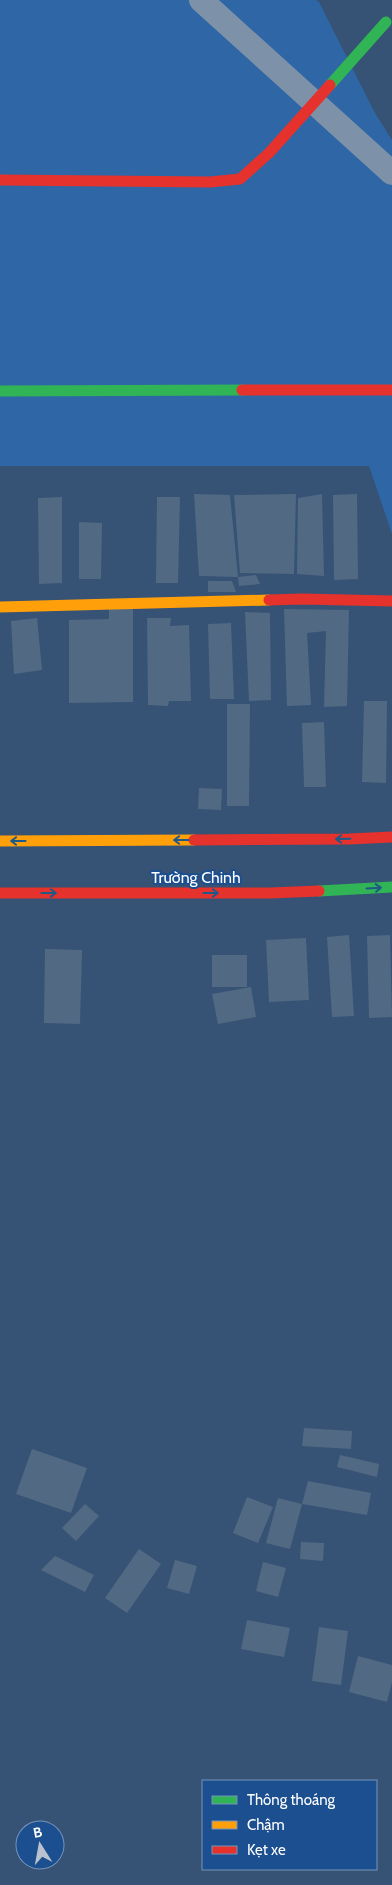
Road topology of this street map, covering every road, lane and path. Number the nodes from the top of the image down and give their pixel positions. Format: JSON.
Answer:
{"nodes":[{"id":1,"x":202,"y":0,"type":"edge"},
{"id":2,"x":386,"y":22,"type":"dead end"},
{"id":3,"x":314,"y":103,"type":"junction"},
{"id":4,"x":392,"y":173,"type":"edge"},
{"id":5,"x":0,"y":180,"type":"edge"},
{"id":6,"x":392,"y":390,"type":"edge"},
{"id":7,"x":0,"y":391,"type":"edge"},
{"id":8,"x":392,"y":601,"type":"edge"},
{"id":9,"x":0,"y":607,"type":"edge"},
{"id":10,"x":392,"y":837,"type":"edge"},
{"id":11,"x":0,"y":841,"type":"edge"},
{"id":12,"x":392,"y":888,"type":"edge"},
{"id":13,"x":0,"y":893,"type":"edge"}],
"edges":[{"from":1,"to":3,"type":"street"},
{"from":2,"to":3,"type":"street"},
{"from":3,"to":4,"type":"street"},
{"from":3,"to":5,"type":"street"},
{"from":6,"to":7,"type":"street"},
{"from":8,"to":9,"type":"street"},
{"from":10,"to":11,"type":"street","one_way":true},
{"from":13,"to":12,"type":"street","name":"Trường Chinh","one_way":true}]}
